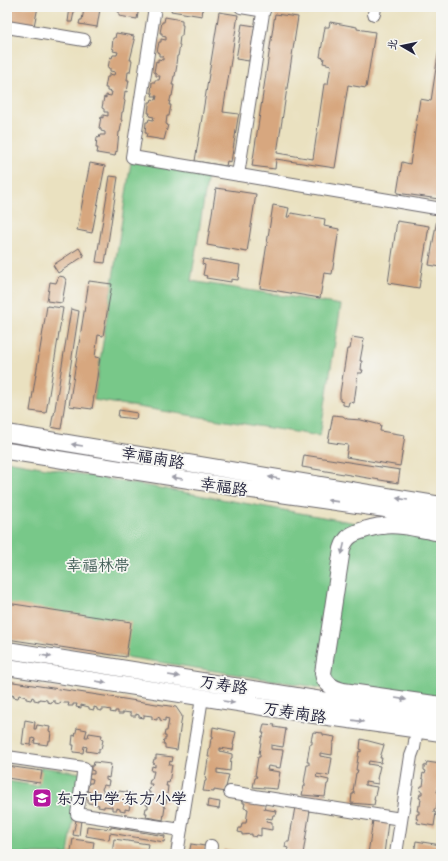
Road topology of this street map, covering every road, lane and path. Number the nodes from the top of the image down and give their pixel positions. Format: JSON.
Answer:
{"nodes":[{"id":1,"x":155,"y":7,"type":"edge"},
{"id":2,"x":241,"y":7,"type":"edge"},
{"id":3,"x":264,"y":9,"type":"edge"},
{"id":4,"x":7,"y":27,"type":"edge"},
{"id":5,"x":84,"y":40,"type":"dead end"},
{"id":6,"x":238,"y":175,"type":"junction"},
{"id":7,"x":436,"y":208,"type":"dead end"},
{"id":8,"x":7,"y":433,"type":"edge"},
{"id":9,"x":7,"y":451,"type":"edge"},
{"id":10,"x":124,"y":452,"type":"junction"},
{"id":11,"x":62,"y":460,"type":"junction"},
{"id":12,"x":441,"y":504,"type":"edge"},
{"id":13,"x":441,"y":517,"type":"edge"},
{"id":14,"x":441,"y":533,"type":"edge"},
{"id":15,"x":7,"y":650,"type":"edge"},
{"id":16,"x":12,"y":668,"type":"edge"},
{"id":17,"x":122,"y":668,"type":"junction"},
{"id":18,"x":202,"y":698,"type":"junction"},
{"id":19,"x":441,"y":705,"type":"edge"},
{"id":20,"x":441,"y":719,"type":"edge"},
{"id":21,"x":417,"y":729,"type":"junction"},
{"id":22,"x":441,"y":733,"type":"edge"},
{"id":23,"x":7,"y":757,"type":"edge"},
{"id":24,"x":230,"y":792,"type":"dead end"},
{"id":25,"x":401,"y":819,"type":"junction"},
{"id":26,"x":181,"y":830,"type":"junction"},
{"id":27,"x":177,"y":854,"type":"edge"},
{"id":28,"x":396,"y":854,"type":"edge"}],
"edges":[{"from":1,"to":6,"type":"street"},
{"from":2,"to":3,"type":"street"},
{"from":3,"to":6,"type":"street"},
{"from":4,"to":5,"type":"street"},
{"from":6,"to":7,"type":"street"},
{"from":10,"to":8,"type":"main road","name":"幸福南路","one_way":true},
{"from":9,"to":11,"type":"main road","name":"幸福路"},
{"from":10,"to":11,"type":"main road"},
{"from":12,"to":10,"type":"main road","name":"幸福南路","one_way":true},
{"from":13,"to":11,"type":"main road","name":"幸福路","one_way":true},
{"from":14,"to":19,"type":"main road","one_way":true},
{"from":15,"to":17,"type":"main road","name":"万寿路","one_way":true},
{"from":16,"to":17,"type":"main road"},
{"from":16,"to":18,"type":"main road","name":"万寿南路","one_way":true},
{"from":17,"to":20,"type":"main road","name":"万寿路","one_way":true},
{"from":18,"to":21,"type":"main road","name":"万寿南路","one_way":true},
{"from":18,"to":26,"type":"street"},
{"from":21,"to":22,"type":"main road","name":"万寿南路"},
{"from":21,"to":25,"type":"street"},
{"from":23,"to":26,"type":"street"},
{"from":24,"to":25,"type":"street"},
{"from":25,"to":28,"type":"street"},
{"from":26,"to":27,"type":"street"}]}
